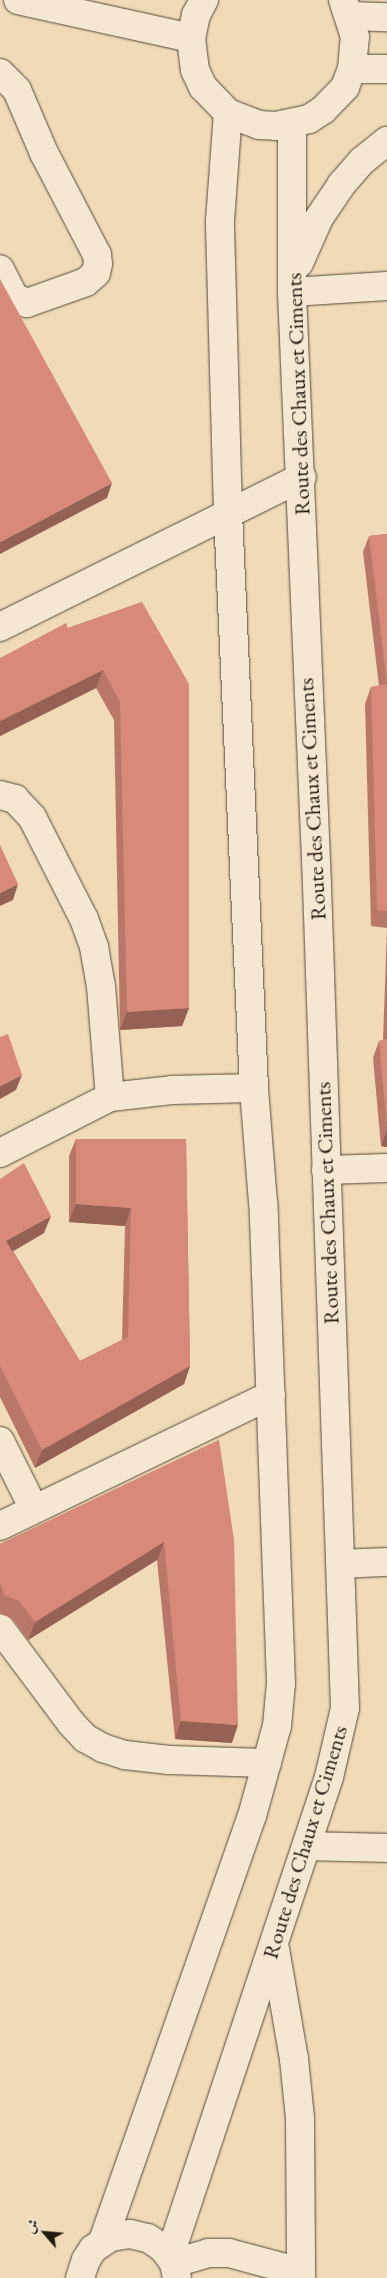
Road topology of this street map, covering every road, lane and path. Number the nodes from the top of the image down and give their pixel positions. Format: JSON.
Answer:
{"nodes":[{"id":1,"x":18,"y":0,"type":"edge"},
{"id":2,"x":195,"y":2,"type":"edge"},
{"id":3,"x":347,"y":8,"type":"edge"},
{"id":4,"x":387,"y":17,"type":"edge"},
{"id":5,"x":192,"y":38,"type":"junction"},
{"id":6,"x":352,"y":69,"type":"junction"},
{"id":7,"x":387,"y":69,"type":"edge"},
{"id":8,"x":0,"y":73,"type":"edge"},
{"id":9,"x":228,"y":113,"type":"junction"},
{"id":10,"x":292,"y":124,"type":"junction"},
{"id":11,"x":387,"y":140,"type":"edge"},
{"id":12,"x":0,"y":269,"type":"edge"},
{"id":13,"x":292,"y":285,"type":"junction"},
{"id":14,"x":387,"y":286,"type":"edge"},
{"id":15,"x":302,"y":477,"type":"junction"},
{"id":16,"x":228,"y":513,"type":"junction"},
{"id":17,"x":0,"y":627,"type":"edge"},
{"id":18,"x":0,"y":795,"type":"edge"},
{"id":19,"x":254,"y":1088,"type":"junction"},
{"id":20,"x":110,"y":1098,"type":"junction"},
{"id":21,"x":0,"y":1153,"type":"edge"},
{"id":22,"x":387,"y":1168,"type":"edge"},
{"id":23,"x":326,"y":1170,"type":"junction"},
{"id":24,"x":271,"y":1395,"type":"junction"},
{"id":25,"x":0,"y":1441,"type":"edge"},
{"id":26,"x":34,"y":1509,"type":"junction"},
{"id":27,"x":0,"y":1526,"type":"edge"},
{"id":28,"x":387,"y":1562,"type":"edge"},
{"id":29,"x":341,"y":1564,"type":"junction"},
{"id":30,"x":0,"y":1628,"type":"edge"},
{"id":31,"x":267,"y":1762,"type":"junction"},
{"id":32,"x":307,"y":1846,"type":"junction"},
{"id":33,"x":387,"y":1848,"type":"edge"},
{"id":34,"x":274,"y":1946,"type":"junction"},
{"id":35,"x":103,"y":2241,"type":"junction"},
{"id":36,"x":174,"y":2266,"type":"edge"},
{"id":37,"x":300,"y":2275,"type":"edge"},
{"id":38,"x":80,"y":2278,"type":"edge"}],
"edges":[{"from":1,"to":5,"type":"street"},
{"from":2,"to":5,"type":"street"},
{"from":3,"to":4,"type":"street"},
{"from":3,"to":6,"type":"street"},
{"from":5,"to":9,"type":"street"},
{"from":6,"to":7,"type":"street"},
{"from":6,"to":10,"type":"street"},
{"from":8,"to":12,"type":"street"},
{"from":9,"to":10,"type":"street"},
{"from":9,"to":16,"type":"street"},
{"from":10,"to":13,"type":"street","name":"Route des Chaux et Ciments"},
{"from":11,"to":13,"type":"street"},
{"from":13,"to":14,"type":"street"},
{"from":13,"to":15,"type":"street","name":"Route des Chaux et Ciments"},
{"from":15,"to":16,"type":"street"},
{"from":15,"to":23,"type":"street","name":"Route des Chaux et Ciments"},
{"from":16,"to":17,"type":"street"},
{"from":16,"to":19,"type":"street"},
{"from":18,"to":20,"type":"street"},
{"from":19,"to":20,"type":"street"},
{"from":19,"to":24,"type":"street"},
{"from":20,"to":21,"type":"street"},
{"from":22,"to":23,"type":"street"},
{"from":23,"to":29,"type":"street","name":"Route des Chaux et Ciments"},
{"from":24,"to":26,"type":"street"},
{"from":24,"to":31,"type":"street"},
{"from":25,"to":26,"type":"street"},
{"from":26,"to":27,"type":"street"},
{"from":28,"to":29,"type":"street"},
{"from":29,"to":32,"type":"street","name":"Route des Chaux et Ciments"},
{"from":30,"to":31,"type":"street"},
{"from":31,"to":35,"type":"street"},
{"from":32,"to":33,"type":"street"},
{"from":32,"to":34,"type":"street","name":"Route des Chaux et Ciments"},
{"from":34,"to":36,"type":"street","name":"Route des Chaux et Ciments"},
{"from":34,"to":37,"type":"street"},
{"from":35,"to":36,"type":"street"},
{"from":35,"to":38,"type":"street"},
{"from":36,"to":37,"type":"street"}]}
